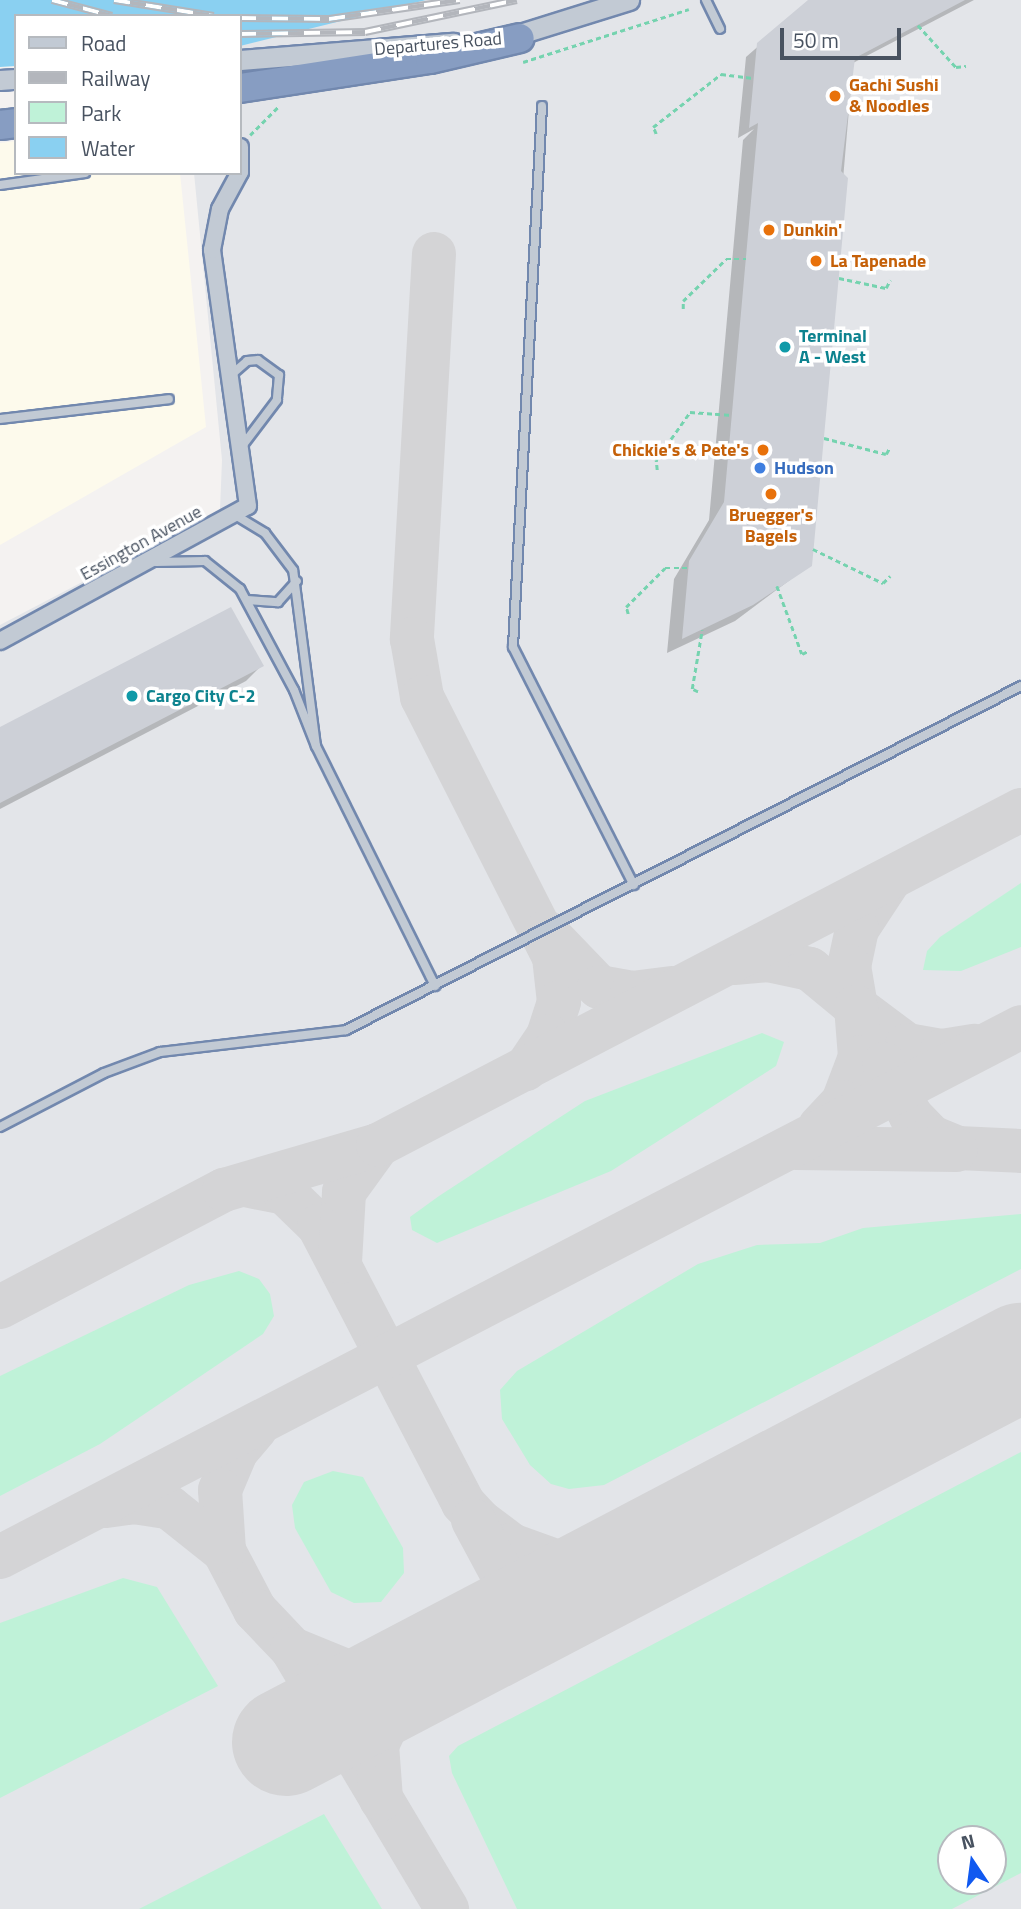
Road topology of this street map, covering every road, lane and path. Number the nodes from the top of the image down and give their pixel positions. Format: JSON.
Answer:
{"nodes":[{"id":1,"x":629,"y":0,"type":"edge"},
{"id":2,"x":706,"y":0,"type":"edge"},
{"id":3,"x":918,"y":25,"type":"dead end"},
{"id":4,"x":720,"y":29,"type":"dead end"},
{"id":5,"x":520,"y":37,"type":"junction"},
{"id":6,"x":242,"y":60,"type":"edge"},
{"id":7,"x":966,"y":66,"type":"dead end"},
{"id":8,"x":753,"y":78,"type":"dead end"},
{"id":9,"x":242,"y":88,"type":"edge"},
{"id":10,"x":542,"y":106,"type":"dead end"},
{"id":11,"x":656,"y":134,"type":"dead end"},
{"id":12,"x":71,"y":175,"type":"edge"},
{"id":13,"x":239,"y":175,"type":"edge"},
{"id":14,"x":0,"y":185,"type":"edge"},
{"id":15,"x":746,"y":259,"type":"dead end"},
{"id":16,"x":839,"y":278,"type":"dead end"},
{"id":17,"x":890,"y":280,"type":"dead end"},
{"id":18,"x":682,"y":309,"type":"dead end"},
{"id":19,"x":231,"y":376,"type":"junction"},
{"id":20,"x":169,"y":400,"type":"dead end"},
{"id":21,"x":732,"y":415,"type":"dead end"},
{"id":22,"x":0,"y":419,"type":"edge"},
{"id":23,"x":824,"y":438,"type":"dead end"},
{"id":24,"x":243,"y":445,"type":"junction"},
{"id":25,"x":890,"y":447,"type":"dead end"},
{"id":26,"x":657,"y":470,"type":"dead end"},
{"id":27,"x":233,"y":513,"type":"junction"},
{"id":28,"x":813,"y":549,"type":"dead end"},
{"id":29,"x":150,"y":563,"type":"junction"},
{"id":30,"x":688,"y":568,"type":"dead end"},
{"id":31,"x":890,"y":576,"type":"dead end"},
{"id":32,"x":297,"y":581,"type":"junction"},
{"id":33,"x":777,"y":586,"type":"dead end"},
{"id":34,"x":247,"y":600,"type":"junction"},
{"id":35,"x":628,"y":614,"type":"dead end"},
{"id":36,"x":702,"y":630,"type":"dead end"},
{"id":37,"x":0,"y":641,"type":"edge"},
{"id":38,"x":808,"y":651,"type":"dead end"},
{"id":39,"x":1021,"y":686,"type":"edge"},
{"id":40,"x":698,"y":692,"type":"dead end"},
{"id":41,"x":316,"y":746,"type":"junction"},
{"id":42,"x":634,"y":885,"type":"junction"},
{"id":43,"x":435,"y":986,"type":"junction"},
{"id":44,"x":0,"y":1127,"type":"edge"}],
"edges":[{"from":1,"to":5,"type":"street","name":"Departures Road"},
{"from":2,"to":4,"type":"lane"},
{"from":3,"to":7,"type":"path"},
{"from":5,"to":6,"type":"street","name":"Departures Road"},
{"from":5,"to":9,"type":"highway"},
{"from":8,"to":11,"type":"path"},
{"from":10,"to":42,"type":"lane"},
{"from":12,"to":14,"type":"lane"},
{"from":13,"to":19,"type":"street"},
{"from":15,"to":18,"type":"path"},
{"from":16,"to":17,"type":"path"},
{"from":19,"to":24,"type":"street"},
{"from":19,"to":24,"type":"lane"},
{"from":20,"to":22,"type":"lane"},
{"from":21,"to":26,"type":"path"},
{"from":23,"to":25,"type":"path"},
{"from":24,"to":27,"type":"street"},
{"from":27,"to":29,"type":"street","name":"Essington Avenue"},
{"from":27,"to":32,"type":"lane"},
{"from":28,"to":31,"type":"path"},
{"from":29,"to":34,"type":"lane"},
{"from":29,"to":37,"type":"street","name":"Essington Avenue"},
{"from":30,"to":35,"type":"path"},
{"from":32,"to":34,"type":"lane"},
{"from":32,"to":41,"type":"lane"},
{"from":33,"to":38,"type":"path"},
{"from":34,"to":41,"type":"lane"},
{"from":36,"to":40,"type":"path"},
{"from":39,"to":42,"type":"lane"},
{"from":41,"to":43,"type":"lane"},
{"from":42,"to":43,"type":"lane"},
{"from":43,"to":44,"type":"lane"}]}
